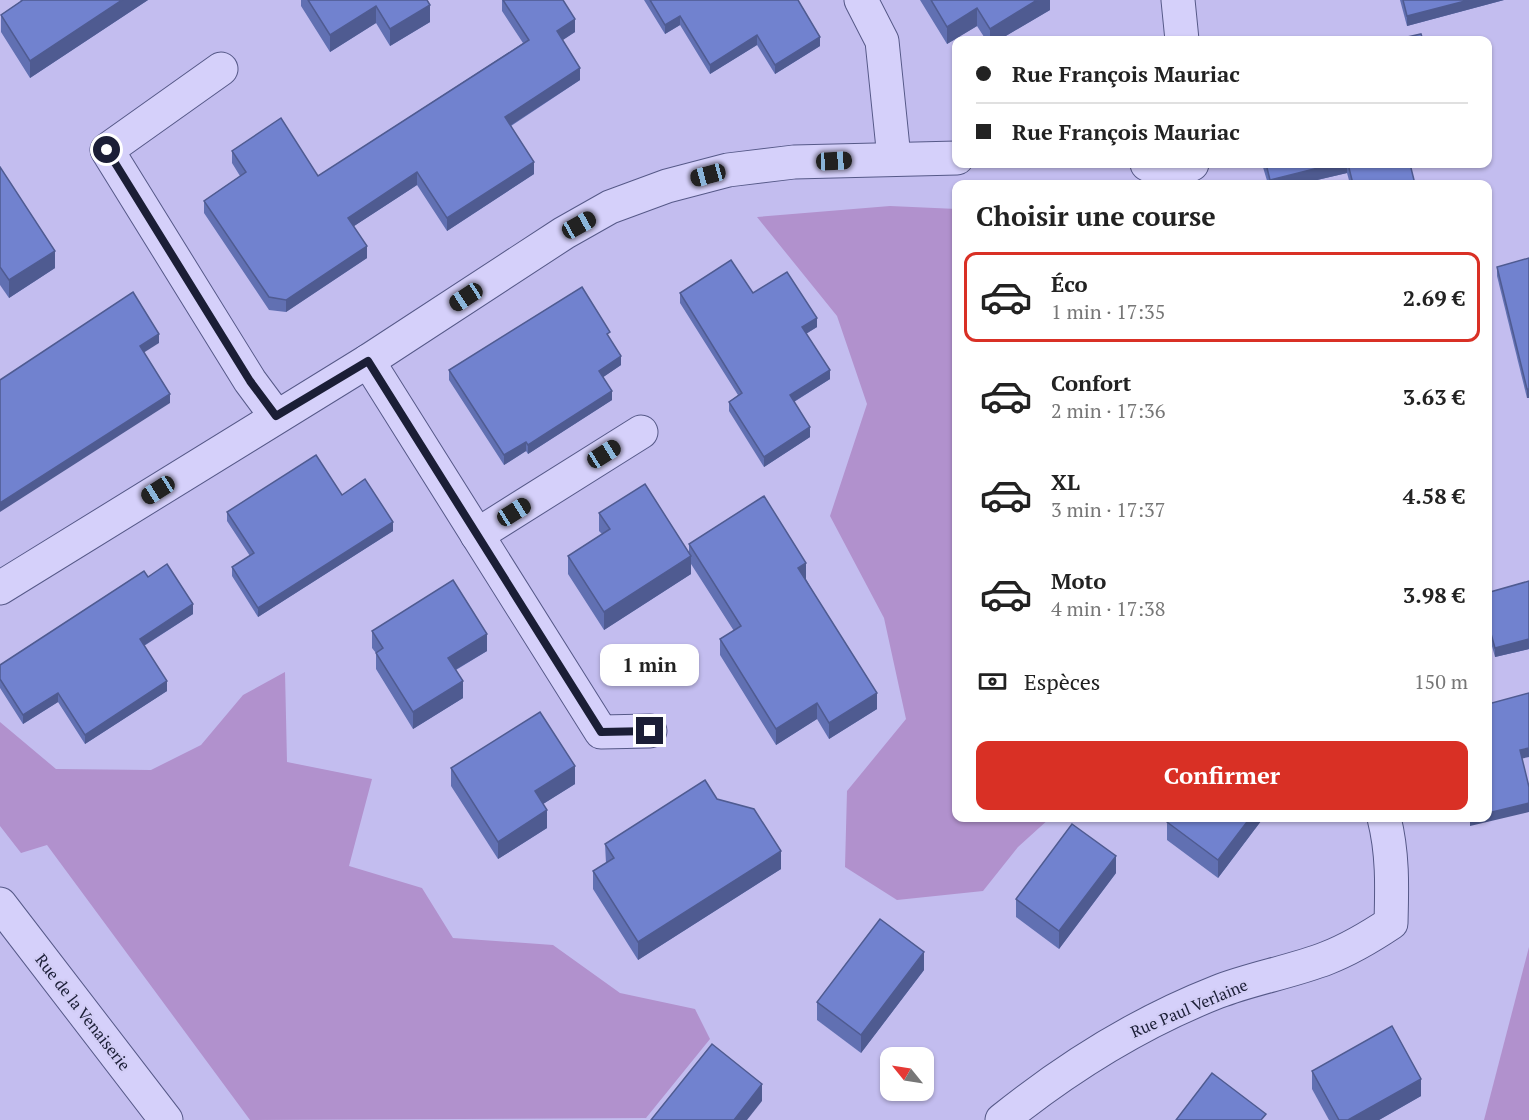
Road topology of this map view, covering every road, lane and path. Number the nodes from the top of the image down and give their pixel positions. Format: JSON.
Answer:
{"nodes":[{"id":1,"x":861,"y":0,"type":"edge"},
{"id":2,"x":1178,"y":0,"type":"edge"},
{"id":3,"x":1182,"y":36,"type":"edge"},
{"id":4,"x":221,"y":69,"type":"dead end"},
{"id":5,"x":894,"y":158,"type":"junction"},
{"id":6,"x":952,"y":158,"type":"edge"},
{"id":7,"x":1158,"y":168,"type":"edge"},
{"id":8,"x":1196,"y":171,"type":"edge"},
{"id":9,"x":368,"y":361,"type":"junction"},
{"id":10,"x":276,"y":416,"type":"junction"},
{"id":11,"x":641,"y":432,"type":"dead end"},
{"id":12,"x":477,"y":535,"type":"junction"},
{"id":13,"x":0,"y":588,"type":"edge"},
{"id":14,"x":650,"y":731,"type":"dead end"},
{"id":15,"x":1385,"y":822,"type":"edge"},
{"id":16,"x":0,"y":904,"type":"edge"},
{"id":17,"x":166,"y":1120,"type":"edge"},
{"id":18,"x":1002,"y":1120,"type":"edge"}],
"edges":[{"from":1,"to":5,"type":"street"},
{"from":2,"to":3,"type":"street"},
{"from":4,"to":10,"type":"street"},
{"from":5,"to":6,"type":"street"},
{"from":5,"to":9,"type":"street"},
{"from":7,"to":8,"type":"street"},
{"from":9,"to":10,"type":"street"},
{"from":9,"to":12,"type":"street"},
{"from":10,"to":13,"type":"street"},
{"from":11,"to":12,"type":"street"},
{"from":12,"to":14,"type":"street"},
{"from":15,"to":18,"type":"street","name":"Rue Paul Verlaine"},
{"from":16,"to":17,"type":"street","name":"Rue de la Venaiserie"}]}
